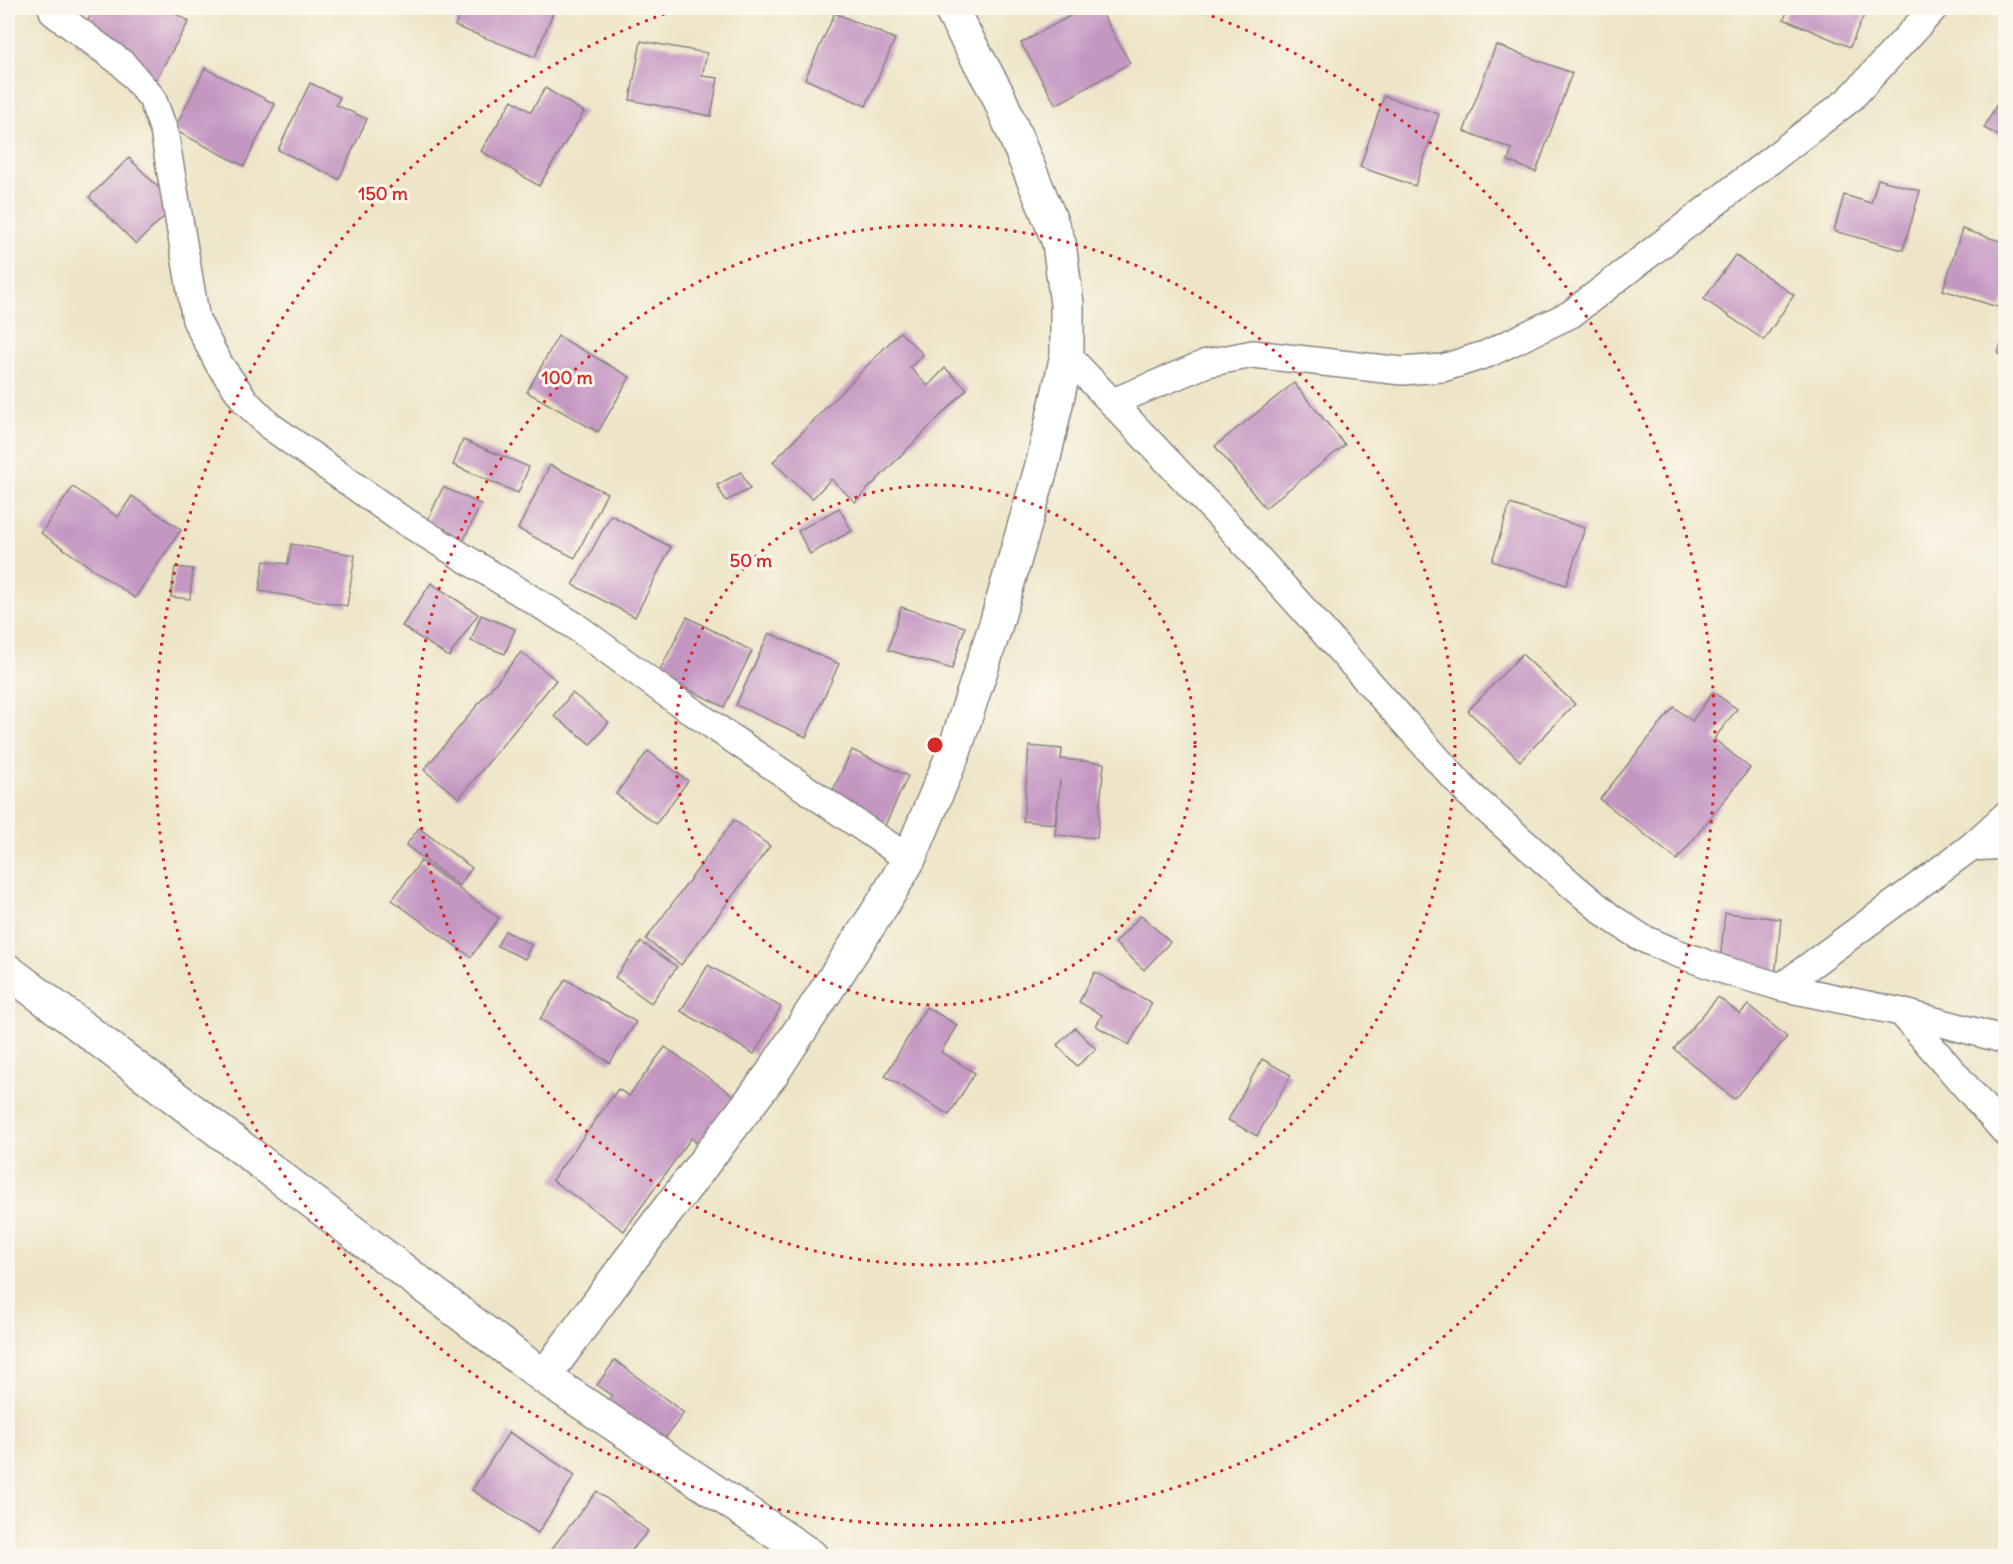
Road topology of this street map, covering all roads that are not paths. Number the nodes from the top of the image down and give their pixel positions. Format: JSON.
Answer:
{"nodes":[{"id":1,"x":52,"y":8,"type":"edge"},
{"id":2,"x":950,"y":8,"type":"edge"},
{"id":3,"x":1934,"y":8,"type":"edge"},
{"id":4,"x":1067,"y":355,"type":"junction"},
{"id":5,"x":1113,"y":402,"type":"junction"},
{"id":6,"x":2006,"y":815,"type":"edge"},
{"id":7,"x":2006,"y":844,"type":"edge"},
{"id":8,"x":1971,"y":847,"type":"junction"},
{"id":9,"x":909,"y":859,"type":"junction"},
{"id":10,"x":8,"y":971,"type":"edge"},
{"id":11,"x":1781,"y":987,"type":"junction"},
{"id":12,"x":1901,"y":1012,"type":"junction"},
{"id":13,"x":2006,"y":1040,"type":"edge"},
{"id":14,"x":2006,"y":1133,"type":"edge"},
{"id":15,"x":544,"y":1377,"type":"junction"},
{"id":16,"x":811,"y":1557,"type":"edge"}],
"edges":[{"from":1,"to":9,"type":"street"},
{"from":2,"to":4,"type":"street"},
{"from":3,"to":5,"type":"street"},
{"from":4,"to":5,"type":"street"},
{"from":4,"to":9,"type":"street"},
{"from":5,"to":11,"type":"street"},
{"from":6,"to":8,"type":"street"},
{"from":7,"to":8,"type":"street"},
{"from":8,"to":11,"type":"street"},
{"from":9,"to":15,"type":"street"},
{"from":10,"to":15,"type":"street"},
{"from":11,"to":12,"type":"street"},
{"from":12,"to":13,"type":"street"},
{"from":12,"to":14,"type":"street"},
{"from":15,"to":16,"type":"street"}]}
